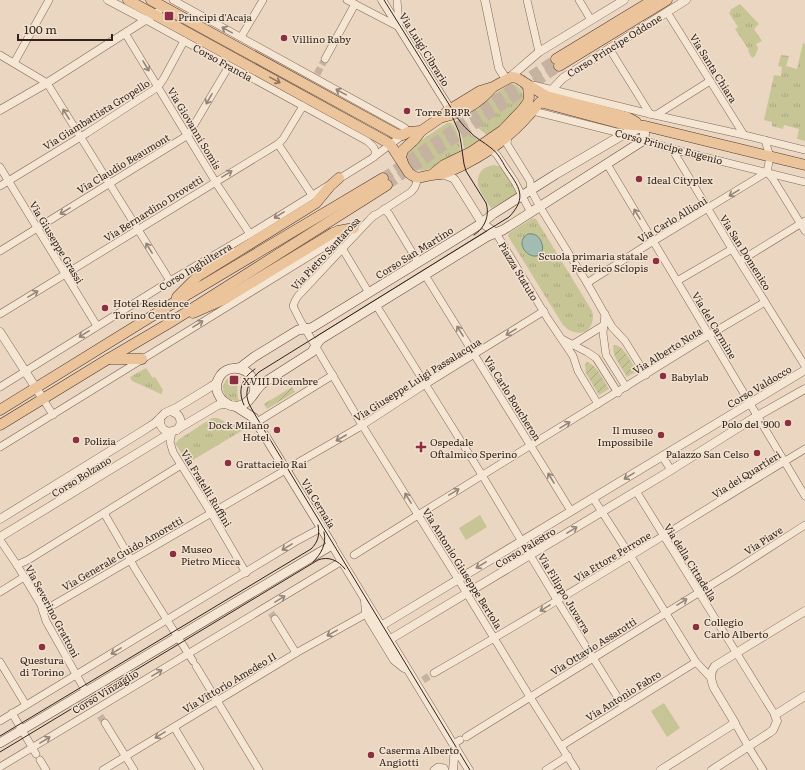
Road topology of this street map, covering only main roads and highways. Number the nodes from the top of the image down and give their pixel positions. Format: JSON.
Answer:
{"nodes":[{"id":1,"x":128,"y":0,"type":"edge"},
{"id":2,"x":152,"y":0,"type":"edge"},
{"id":3,"x":652,"y":0,"type":"edge"},
{"id":4,"x":667,"y":0,"type":"edge"},
{"id":5,"x":171,"y":2,"type":"edge"},
{"id":6,"x":526,"y":84,"type":"junction"},
{"id":7,"x":493,"y":87,"type":"junction"},
{"id":8,"x":546,"y":96,"type":"junction"},
{"id":9,"x":440,"y":118,"type":"junction"},
{"id":10,"x":645,"y":126,"type":"junction"},
{"id":11,"x":421,"y":131,"type":"junction"},
{"id":12,"x":505,"y":133,"type":"junction"},
{"id":13,"x":403,"y":163,"type":"junction"},
{"id":14,"x":805,"y":165,"type":"edge"},
{"id":15,"x":339,"y":178,"type":"road end"},
{"id":16,"x":354,"y":228,"type":"road end"},
{"id":17,"x":165,"y":308,"type":"junction"},
{"id":18,"x":171,"y":322,"type":"junction"},
{"id":19,"x":108,"y":359,"type":"junction"},
{"id":20,"x":142,"y":360,"type":"road end"},
{"id":21,"x":237,"y":368,"type":"junction"},
{"id":22,"x":254,"y":394,"type":"junction"},
{"id":23,"x":233,"y":406,"type":"junction"},
{"id":24,"x":0,"y":410,"type":"edge"},
{"id":25,"x":256,"y":420,"type":"junction"},
{"id":26,"x":0,"y":425,"type":"edge"},
{"id":27,"x":332,"y":545,"type":"joint"},
{"id":28,"x":0,"y":744,"type":"edge"}],
"edges":[{"from":1,"to":13,"type":"main road","name":"Corso Francia","one_way":true},
{"from":2,"to":5,"type":"main road","name":"Corso Francia"},
{"from":3,"to":4,"type":"main road","name":"Corso Principe Oddone"},
{"from":5,"to":11,"type":"main road","name":"Corso Francia"},
{"from":6,"to":7,"type":"main road"},
{"from":6,"to":8,"type":"main road"},
{"from":6,"to":12,"type":"main road"},
{"from":7,"to":9,"type":"main road"},
{"from":7,"to":9,"type":"main road"},
{"from":8,"to":10,"type":"main road","name":"Corso Principe Eugenio"},
{"from":8,"to":12,"type":"main road"},
{"from":9,"to":11,"type":"main road"},
{"from":10,"to":14,"type":"main road","name":"Corso Principe Eugenio"},
{"from":10,"to":21,"type":"main road","name":"Corso San Martino"},
{"from":10,"to":22,"type":"main road"},
{"from":11,"to":13,"type":"main road"},
{"from":12,"to":13,"type":"main road"},
{"from":15,"to":17,"type":"main road"},
{"from":16,"to":18,"type":"main road"},
{"from":17,"to":18,"type":"main road","name":"Corso Inghilterra"},
{"from":17,"to":24,"type":"main road","name":"Corso Inghilterra"},
{"from":18,"to":19,"type":"main road","name":"Corso Inghilterra"},
{"from":19,"to":20,"type":"main road"},
{"from":19,"to":26,"type":"main road","name":"Corso Inghilterra"},
{"from":21,"to":22,"type":"main road"},
{"from":21,"to":23,"type":"main road"},
{"from":22,"to":23,"type":"main road"},
{"from":22,"to":25,"type":"main road","name":"Via Cernaia"},
{"from":23,"to":25,"type":"main road","name":"Via Cernaia"},
{"from":25,"to":27,"type":"main road","name":"Via Cernaia"},
{"from":27,"to":28,"type":"main road","name":"Corso Vinzaglio"}]}
